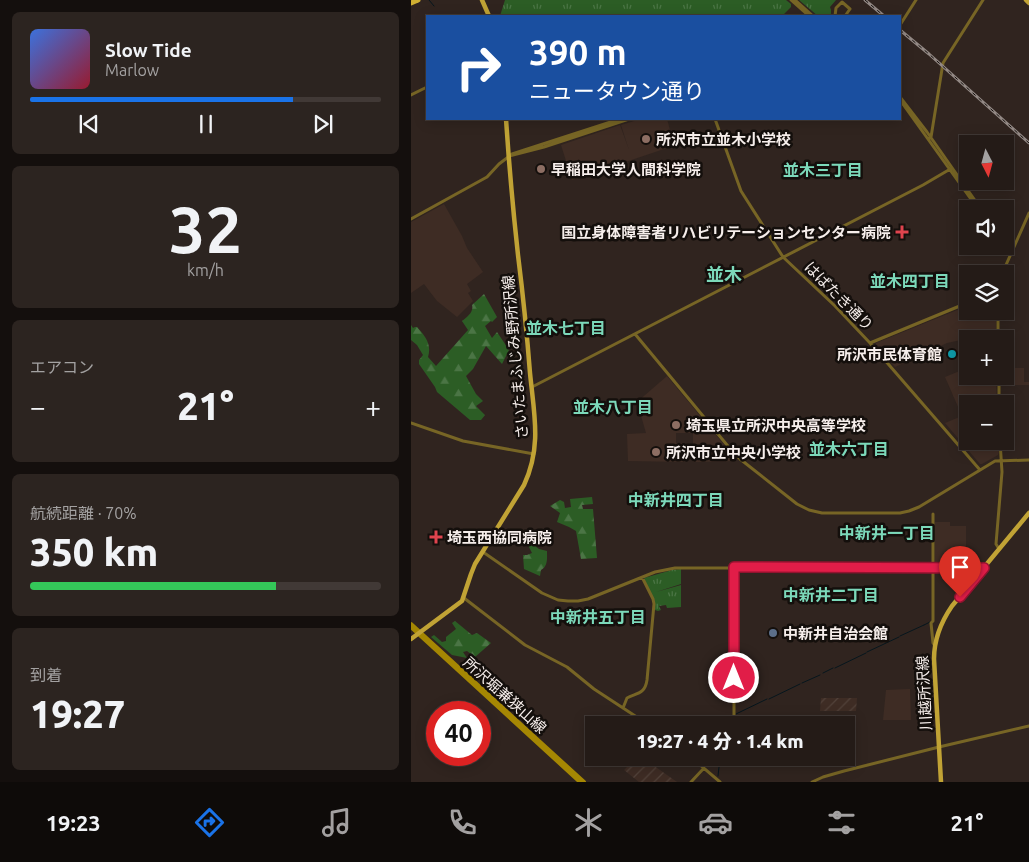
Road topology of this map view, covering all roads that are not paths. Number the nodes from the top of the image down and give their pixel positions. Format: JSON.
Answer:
{"nodes":[{"id":1,"x":417,"y":0,"type":"edge"},
{"id":2,"x":482,"y":0,"type":"edge"},
{"id":3,"x":791,"y":0,"type":"edge"},
{"id":4,"x":795,"y":0,"type":"edge"},
{"id":5,"x":916,"y":0,"type":"edge"},
{"id":6,"x":1026,"y":0,"type":"edge"},
{"id":7,"x":981,"y":1,"type":"edge"},
{"id":8,"x":411,"y":3,"type":"edge"},
{"id":9,"x":1029,"y":3,"type":"edge"},
{"id":10,"x":489,"y":15,"type":"edge"},
{"id":11,"x":808,"y":15,"type":"edge"},
{"id":12,"x":812,"y":15,"type":"edge"},
{"id":13,"x":835,"y":15,"type":"edge"},
{"id":14,"x":846,"y":15,"type":"edge"},
{"id":15,"x":901,"y":23,"type":"edge"},
{"id":16,"x":426,"y":88,"type":"edge"},
{"id":17,"x":411,"y":95,"type":"edge"},
{"id":18,"x":901,"y":99,"type":"edge"},
{"id":19,"x":506,"y":120,"type":"edge"},
{"id":20,"x":617,"y":120,"type":"edge"},
{"id":21,"x":626,"y":120,"type":"edge"},
{"id":22,"x":715,"y":120,"type":"edge"},
{"id":23,"x":929,"y":138,"type":"junction"},
{"id":24,"x":509,"y":156,"type":"junction"},
{"id":25,"x":951,"y":169,"type":"junction"},
{"id":26,"x":973,"y":200,"type":"edge"},
{"id":27,"x":1029,"y":213,"type":"edge"},
{"id":28,"x":411,"y":219,"type":"edge"},
{"id":29,"x":1027,"y":223,"type":"edge"},
{"id":30,"x":1014,"y":247,"type":"edge"},
{"id":31,"x":783,"y":257,"type":"junction"},
{"id":32,"x":959,"y":306,"type":"edge"},
{"id":33,"x":635,"y":334,"type":"junction"},
{"id":34,"x":871,"y":343,"type":"junction"},
{"id":35,"x":532,"y":387,"type":"junction"},
{"id":36,"x":411,"y":422,"type":"edge"},
{"id":37,"x":1001,"y":450,"type":"edge"},
{"id":38,"x":534,"y":454,"type":"junction"},
{"id":39,"x":1002,"y":460,"type":"junction"},
{"id":40,"x":1029,"y":460,"type":"edge"},
{"id":41,"x":980,"y":470,"type":"junction"},
{"id":42,"x":1029,"y":513,"type":"edge"},
{"id":43,"x":933,"y":514,"type":"dead end"},
{"id":44,"x":999,"y":549,"type":"junction"},
{"id":45,"x":482,"y":551,"type":"junction"},
{"id":46,"x":734,"y":567,"type":"junction"},
{"id":47,"x":933,"y":567,"type":"junction"},
{"id":48,"x":984,"y":568,"type":"junction"},
{"id":49,"x":642,"y":577,"type":"junction"},
{"id":50,"x":464,"y":598,"type":"junction"},
{"id":51,"x":411,"y":626,"type":"edge"},
{"id":52,"x":419,"y":633,"type":"junction"},
{"id":53,"x":411,"y":639,"type":"edge"},
{"id":54,"x":935,"y":646,"type":"junction"},
{"id":55,"x":623,"y":708,"type":"junction"},
{"id":56,"x":635,"y":716,"type":"edge"},
{"id":57,"x":734,"y":716,"type":"dead end"},
{"id":58,"x":1029,"y":726,"type":"edge"},
{"id":59,"x":939,"y":746,"type":"junction"},
{"id":60,"x":702,"y":766,"type":"edge"},
{"id":61,"x":704,"y":768,"type":"junction"},
{"id":62,"x":580,"y":782,"type":"edge"},
{"id":63,"x":584,"y":782,"type":"edge"},
{"id":64,"x":691,"y":782,"type":"edge"},
{"id":65,"x":720,"y":782,"type":"edge"},
{"id":66,"x":813,"y":782,"type":"edge"},
{"id":67,"x":941,"y":782,"type":"edge"}],
"edges":[{"from":1,"to":8,"type":"highway"},
{"from":2,"to":10,"type":"main road"},
{"from":3,"to":11,"type":"street"},
{"from":4,"to":12,"type":"street"},
{"from":5,"to":15,"type":"street"},
{"from":6,"to":9,"type":"main road"},
{"from":7,"to":23,"type":"street"},
{"from":13,"to":14,"type":"street"},
{"from":16,"to":17,"type":"street"},
{"from":18,"to":23,"type":"street"},
{"from":19,"to":24,"type":"main road","name":"さいたまふじみ野所沢線"},
{"from":20,"to":24,"type":"street"},
{"from":21,"to":24,"type":"street"},
{"from":22,"to":31,"type":"street","name":"はばたき通り"},
{"from":23,"to":25,"type":"street"},
{"from":24,"to":28,"type":"street"},
{"from":24,"to":35,"type":"main road","name":"さいたまふじみ野所沢線"},
{"from":25,"to":26,"type":"street"},
{"from":25,"to":31,"type":"street"},
{"from":27,"to":29,"type":"street"},
{"from":29,"to":30,"type":"street"},
{"from":31,"to":33,"type":"street"},
{"from":31,"to":34,"type":"street","name":"はばたき通り"},
{"from":32,"to":34,"type":"street"},
{"from":33,"to":35,"type":"street"},
{"from":33,"to":41,"type":"street"},
{"from":34,"to":41,"type":"street","name":"はばたき通り"},
{"from":35,"to":38,"type":"main road","name":"さいたまふじみ野所沢線"},
{"from":36,"to":38,"type":"street"},
{"from":37,"to":39,"type":"street"},
{"from":38,"to":45,"type":"main road","name":"さいたまふじみ野所沢線"},
{"from":39,"to":40,"type":"street"},
{"from":39,"to":41,"type":"street"},
{"from":39,"to":44,"type":"street"},
{"from":42,"to":44,"type":"main road","name":"川越所沢線"},
{"from":43,"to":47,"type":"street"},
{"from":44,"to":48,"type":"main road","name":"川越所沢線"},
{"from":45,"to":49,"type":"street"},
{"from":45,"to":50,"type":"main road","name":"さいたまふじみ野所沢線"},
{"from":46,"to":47,"type":"street"},
{"from":46,"to":49,"type":"street"},
{"from":46,"to":57,"type":"street"},
{"from":47,"to":48,"type":"street"},
{"from":47,"to":54,"type":"street"},
{"from":48,"to":54,"type":"main road","name":"川越所沢線"},
{"from":49,"to":55,"type":"street"},
{"from":50,"to":52,"type":"main road"},
{"from":50,"to":55,"type":"street"},
{"from":51,"to":52,"type":"main road","name":"所沢堀兼狭山線"},
{"from":52,"to":53,"type":"main road"},
{"from":52,"to":62,"type":"main road","name":"所沢堀兼狭山線"},
{"from":52,"to":63,"type":"main road","name":"所沢堀兼狭山線"},
{"from":54,"to":59,"type":"main road","name":"川越所沢線"},
{"from":55,"to":56,"type":"street"},
{"from":58,"to":59,"type":"street"},
{"from":59,"to":66,"type":"street"},
{"from":59,"to":67,"type":"main road","name":"川越所沢線"},
{"from":60,"to":61,"type":"street"},
{"from":61,"to":64,"type":"street"},
{"from":61,"to":65,"type":"street"}]}
